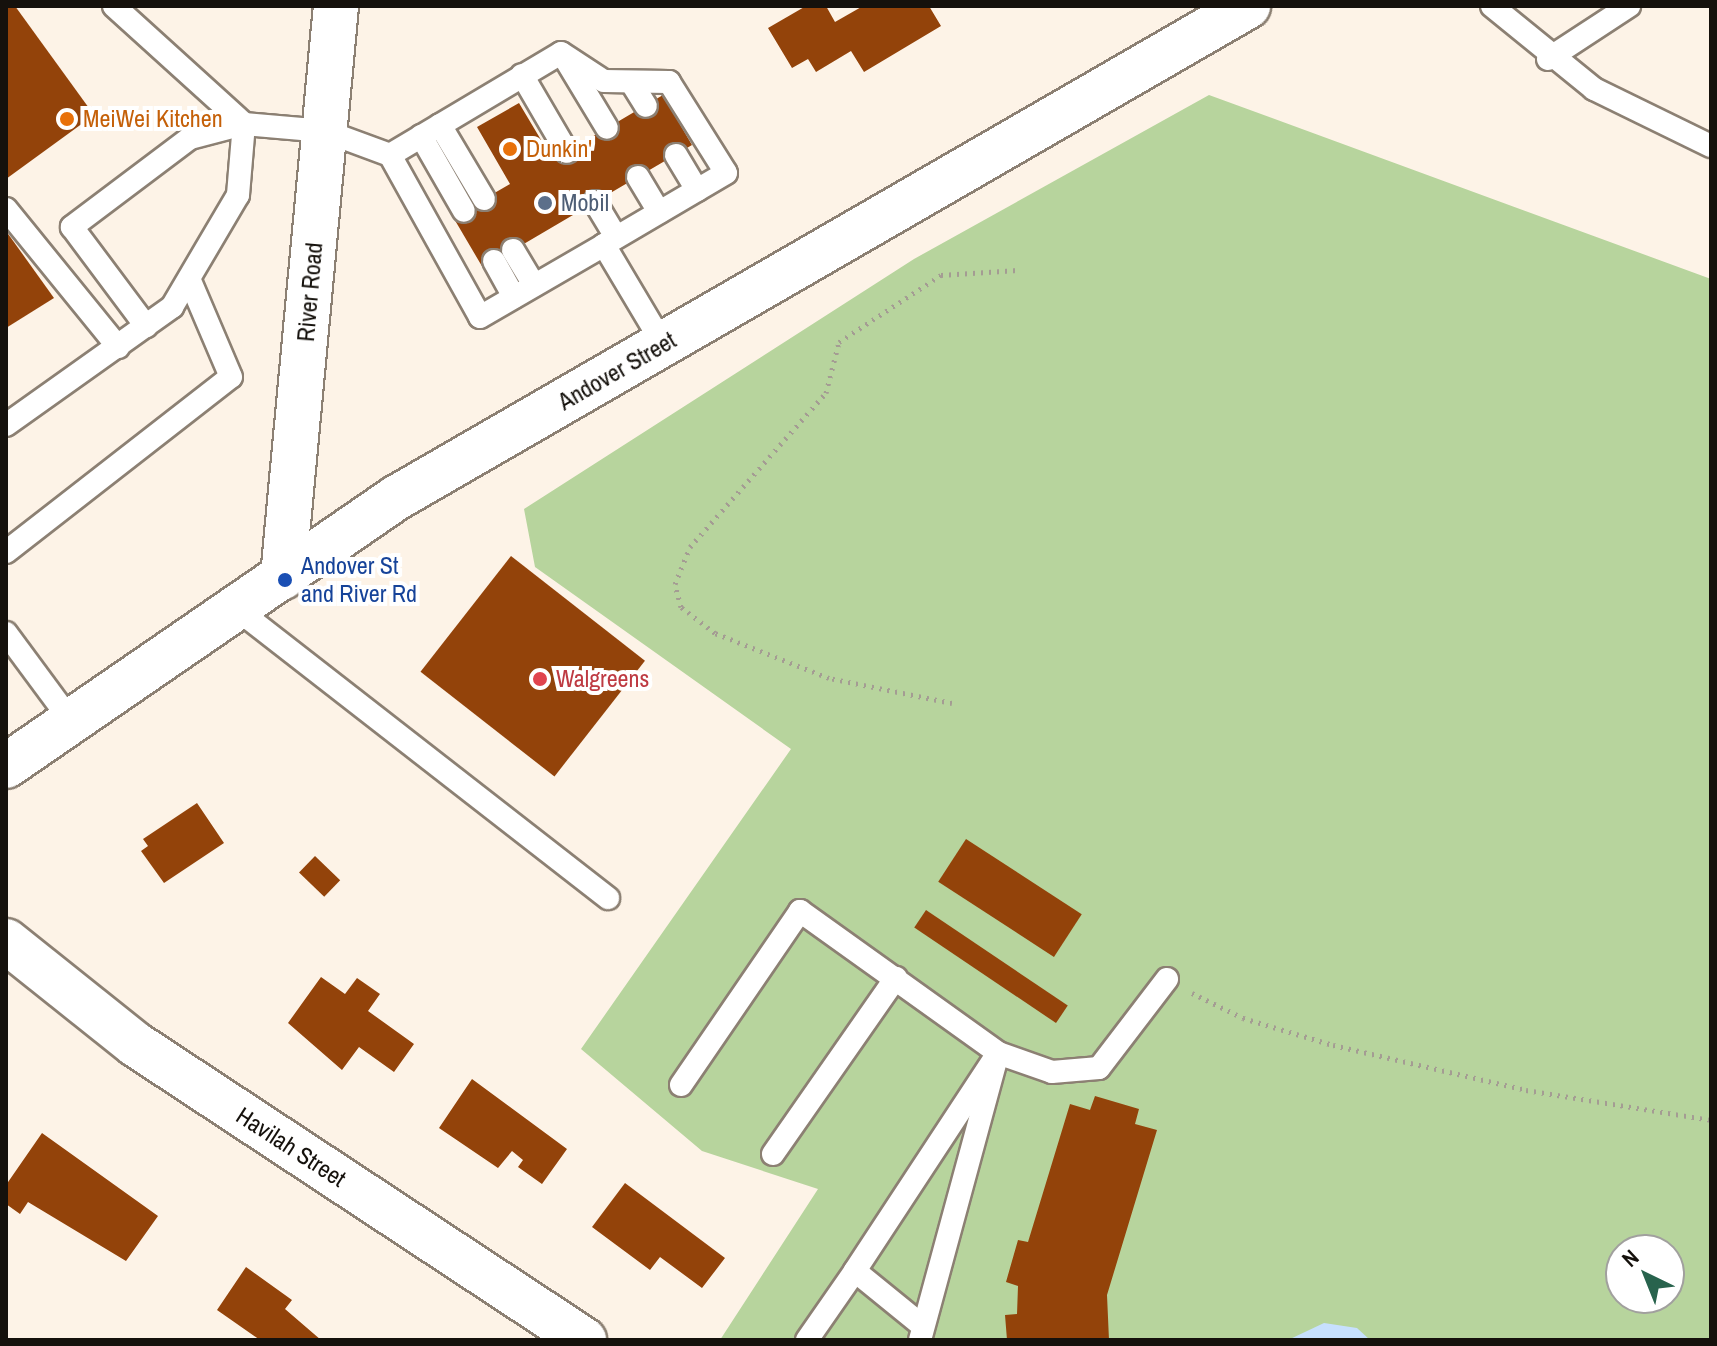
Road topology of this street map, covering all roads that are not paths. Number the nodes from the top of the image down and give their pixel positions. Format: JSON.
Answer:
{"nodes":[{"id":1,"x":114,"y":6,"type":"edge"},
{"id":2,"x":336,"y":6,"type":"edge"},
{"id":3,"x":1248,"y":6,"type":"edge"},
{"id":4,"x":1492,"y":6,"type":"edge"},
{"id":5,"x":1629,"y":6,"type":"edge"},
{"id":6,"x":561,"y":53,"type":"junction"},
{"id":7,"x":1548,"y":59,"type":"junction"},
{"id":8,"x":522,"y":75,"type":"junction"},
{"id":9,"x":631,"y":82,"type":"junction"},
{"id":10,"x":646,"y":106,"type":"dead end"},
{"id":11,"x":244,"y":124,"type":"junction"},
{"id":12,"x":607,"y":128,"type":"dead end"},
{"id":13,"x":430,"y":130,"type":"junction"},
{"id":14,"x":325,"y":131,"type":"junction"},
{"id":15,"x":1711,"y":146,"type":"edge"},
{"id":16,"x":567,"y":152,"type":"dead end"},
{"id":17,"x":390,"y":155,"type":"junction"},
{"id":18,"x":676,"y":155,"type":"dead end"},
{"id":19,"x":638,"y":177,"type":"dead end"},
{"id":20,"x":697,"y":190,"type":"junction"},
{"id":21,"x":595,"y":202,"type":"dead end"},
{"id":22,"x":474,"y":205,"type":"dead end"},
{"id":23,"x":6,"y":209,"type":"edge"},
{"id":24,"x":659,"y":212,"type":"junction"},
{"id":25,"x":610,"y":241,"type":"junction"},
{"id":26,"x":190,"y":281,"type":"junction"},
{"id":27,"x":534,"y":285,"type":"junction"},
{"id":28,"x":514,"y":297,"type":"junction"},
{"id":29,"x":146,"y":326,"type":"junction"},
{"id":30,"x":663,"y":344,"type":"junction"},
{"id":31,"x":118,"y":347,"type":"junction"},
{"id":32,"x":6,"y":425,"type":"edge"},
{"id":33,"x":6,"y":552,"type":"edge"},
{"id":34,"x":283,"y":577,"type":"junction"},
{"id":35,"x":238,"y":610,"type":"junction"},
{"id":36,"x":6,"y":633,"type":"edge"},
{"id":37,"x":71,"y":721,"type":"junction"},
{"id":38,"x":6,"y":766,"type":"edge"},
{"id":39,"x":608,"y":898,"type":"dead end"},
{"id":40,"x":6,"y":941,"type":"edge"},
{"id":41,"x":896,"y":978,"type":"junction"},
{"id":42,"x":1167,"y":979,"type":"road end"},
{"id":43,"x":998,"y":1053,"type":"junction"},
{"id":44,"x":681,"y":1085,"type":"dead end"},
{"id":45,"x":773,"y":1154,"type":"dead end"},
{"id":46,"x":855,"y":1271,"type":"junction"},
{"id":47,"x":920,"y":1331,"type":"edge"},
{"id":48,"x":584,"y":1340,"type":"edge"},
{"id":49,"x":807,"y":1340,"type":"edge"}],
"edges":[{"from":1,"to":11,"type":"lane"},
{"from":2,"to":14,"type":"main road","name":"River Road"},
{"from":3,"to":30,"type":"main road","name":"Andover Street"},
{"from":4,"to":7,"type":"lane"},
{"from":5,"to":7,"type":"lane"},
{"from":6,"to":8,"type":"lane"},
{"from":6,"to":9,"type":"lane"},
{"from":6,"to":12,"type":"lane"},
{"from":7,"to":15,"type":"lane"},
{"from":8,"to":13,"type":"lane"},
{"from":8,"to":16,"type":"lane"},
{"from":9,"to":10,"type":"lane"},
{"from":9,"to":20,"type":"lane"},
{"from":11,"to":14,"type":"lane"},
{"from":11,"to":26,"type":"lane"},
{"from":11,"to":29,"type":"lane"},
{"from":13,"to":17,"type":"lane"},
{"from":13,"to":22,"type":"lane"},
{"from":14,"to":17,"type":"lane"},
{"from":14,"to":34,"type":"main road","name":"River Road"},
{"from":17,"to":28,"type":"lane"},
{"from":18,"to":20,"type":"lane"},
{"from":19,"to":24,"type":"lane"},
{"from":20,"to":24,"type":"lane"},
{"from":21,"to":25,"type":"lane"},
{"from":23,"to":31,"type":"lane"},
{"from":24,"to":25,"type":"lane"},
{"from":25,"to":27,"type":"lane"},
{"from":25,"to":30,"type":"lane"},
{"from":26,"to":29,"type":"lane"},
{"from":26,"to":33,"type":"lane"},
{"from":27,"to":28,"type":"lane"},
{"from":27,"to":28,"type":"lane"},
{"from":29,"to":31,"type":"lane"},
{"from":30,"to":34,"type":"main road","name":"Andover Street"},
{"from":31,"to":32,"type":"lane"},
{"from":34,"to":35,"type":"main road","name":"Andover Street"},
{"from":35,"to":37,"type":"main road","name":"Andover Street"},
{"from":35,"to":39,"type":"lane"},
{"from":36,"to":37,"type":"lane"},
{"from":37,"to":38,"type":"main road","name":"Andover Street"},
{"from":40,"to":48,"type":"main road","name":"Havilah Street"},
{"from":41,"to":43,"type":"lane"},
{"from":41,"to":44,"type":"lane"},
{"from":41,"to":45,"type":"lane"},
{"from":42,"to":43,"type":"lane"},
{"from":43,"to":46,"type":"lane"},
{"from":43,"to":47,"type":"lane"},
{"from":46,"to":47,"type":"lane"},
{"from":46,"to":49,"type":"lane"}]}
